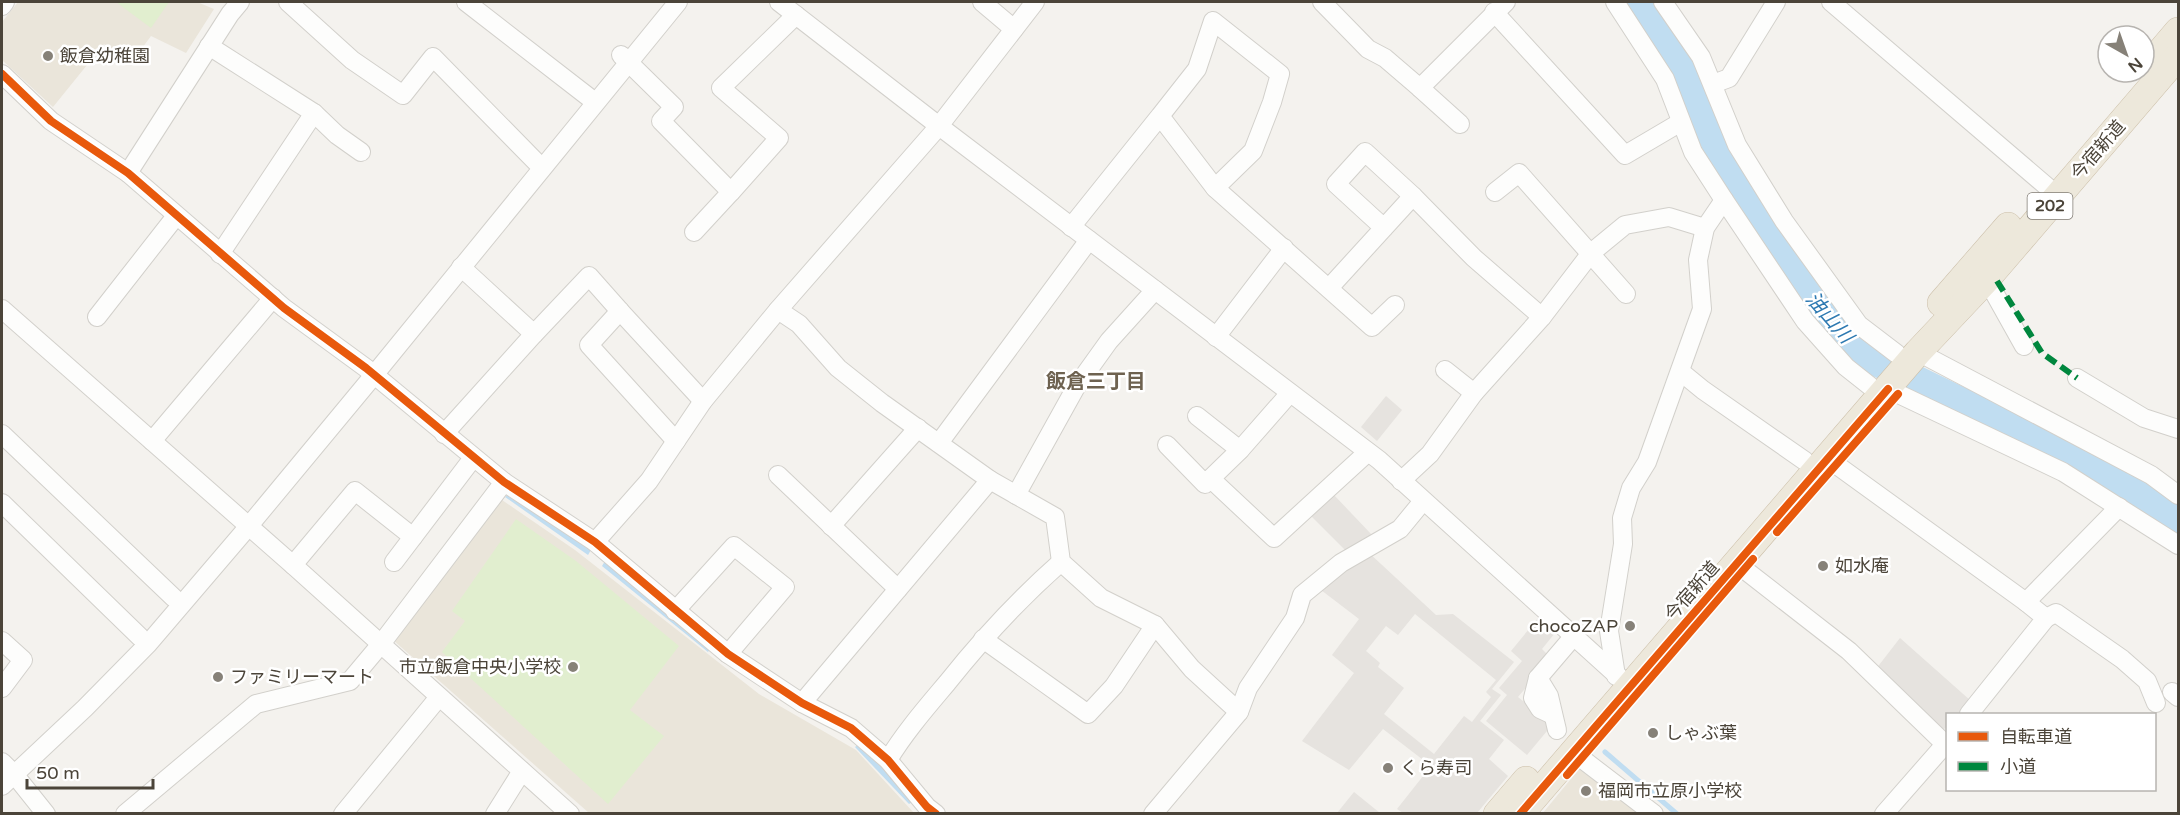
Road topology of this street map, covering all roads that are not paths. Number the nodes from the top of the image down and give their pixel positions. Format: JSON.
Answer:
{"nodes":[{"id":1,"x":5,"y":2,"type":"edge"},
{"id":2,"x":240,"y":2,"type":"edge"},
{"id":3,"x":288,"y":2,"type":"edge"},
{"id":4,"x":466,"y":2,"type":"edge"},
{"id":5,"x":779,"y":2,"type":"edge"},
{"id":6,"x":982,"y":2,"type":"edge"},
{"id":7,"x":1035,"y":2,"type":"edge"},
{"id":8,"x":1322,"y":2,"type":"edge"},
{"id":9,"x":1615,"y":2,"type":"edge"},
{"id":10,"x":1664,"y":2,"type":"edge"},
{"id":11,"x":1776,"y":2,"type":"edge"},
{"id":12,"x":1832,"y":2,"type":"edge"},
{"id":13,"x":672,"y":3,"type":"edge"},
{"id":14,"x":2,"y":6,"type":"edge"},
{"id":15,"x":1500,"y":7,"type":"edge"},
{"id":16,"x":796,"y":15,"type":"junction"},
{"id":17,"x":1014,"y":29,"type":"junction"},
{"id":18,"x":2178,"y":31,"type":"edge"},
{"id":19,"x":209,"y":46,"type":"junction"},
{"id":20,"x":2156,"y":56,"type":"edge"},
{"id":21,"x":2178,"y":56,"type":"edge"},
{"id":22,"x":625,"y":58,"type":"junction"},
{"id":23,"x":2,"y":74,"type":"edge"},
{"id":24,"x":1713,"y":84,"type":"junction"},
{"id":25,"x":2133,"y":84,"type":"edge"},
{"id":26,"x":1420,"y":88,"type":"junction"},
{"id":27,"x":592,"y":99,"type":"junction"},
{"id":28,"x":314,"y":113,"type":"junction"},
{"id":29,"x":1160,"y":116,"type":"junction"},
{"id":30,"x":1681,"y":122,"type":"junction"},
{"id":31,"x":1460,"y":124,"type":"dead end"},
{"id":32,"x":939,"y":126,"type":"junction"},
{"id":33,"x":361,"y":152,"type":"dead end"},
{"id":34,"x":538,"y":165,"type":"junction"},
{"id":35,"x":128,"y":173,"type":"junction"},
{"id":36,"x":1215,"y":188,"type":"junction"},
{"id":37,"x":2051,"y":190,"type":"junction"},
{"id":38,"x":731,"y":192,"type":"junction"},
{"id":39,"x":1495,"y":192,"type":"dead end"},
{"id":40,"x":1413,"y":196,"type":"junction"},
{"id":41,"x":1724,"y":200,"type":"junction"},
{"id":42,"x":176,"y":216,"type":"junction"},
{"id":43,"x":1071,"y":227,"type":"junction"},
{"id":44,"x":1384,"y":228,"type":"junction"},
{"id":45,"x":1705,"y":228,"type":"junction"},
{"id":46,"x":694,"y":232,"type":"dead end"},
{"id":47,"x":1089,"y":240,"type":"junction"},
{"id":48,"x":1284,"y":248,"type":"junction"},
{"id":49,"x":1591,"y":253,"type":"junction"},
{"id":50,"x":220,"y":254,"type":"junction"},
{"id":51,"x":461,"y":267,"type":"junction"},
{"id":52,"x":1986,"y":281,"type":"junction"},
{"id":53,"x":1329,"y":288,"type":"junction"},
{"id":54,"x":1155,"y":290,"type":"junction"},
{"id":55,"x":1626,"y":294,"type":"dead end"},
{"id":56,"x":273,"y":298,"type":"junction"},
{"id":57,"x":1395,"y":305,"type":"dead end"},
{"id":58,"x":2,"y":309,"type":"edge"},
{"id":59,"x":778,"y":310,"type":"junction"},
{"id":60,"x":620,"y":311,"type":"junction"},
{"id":61,"x":97,"y":317,"type":"dead end"},
{"id":62,"x":1542,"y":317,"type":"junction"},
{"id":63,"x":534,"y":334,"type":"junction"},
{"id":64,"x":1216,"y":337,"type":"junction"},
{"id":65,"x":2024,"y":346,"type":"dead end"},
{"id":66,"x":1914,"y":355,"type":"junction"},
{"id":67,"x":1445,"y":369,"type":"dead end"},
{"id":68,"x":370,"y":372,"type":"junction"},
{"id":69,"x":1681,"y":372,"type":"junction"},
{"id":70,"x":2077,"y":378,"type":"dead end"},
{"id":71,"x":1885,"y":389,"type":"junction"},
{"id":72,"x":1290,"y":393,"type":"junction"},
{"id":73,"x":1474,"y":393,"type":"junction"},
{"id":74,"x":703,"y":400,"type":"junction"},
{"id":75,"x":1197,"y":416,"type":"dead end"},
{"id":76,"x":918,"y":428,"type":"junction"},
{"id":77,"x":2178,"y":429,"type":"edge"},
{"id":78,"x":2,"y":434,"type":"edge"},
{"id":79,"x":444,"y":434,"type":"junction"},
{"id":80,"x":152,"y":441,"type":"junction"},
{"id":81,"x":676,"y":441,"type":"junction"},
{"id":82,"x":939,"y":443,"type":"junction"},
{"id":83,"x":1167,"y":445,"type":"dead end"},
{"id":84,"x":1240,"y":450,"type":"junction"},
{"id":85,"x":1368,"y":452,"type":"junction"},
{"id":86,"x":473,"y":458,"type":"junction"},
{"id":87,"x":1816,"y":459,"type":"junction"},
{"id":88,"x":778,"y":475,"type":"dead end"},
{"id":89,"x":1210,"y":479,"type":"junction"},
{"id":90,"x":990,"y":480,"type":"junction"},
{"id":91,"x":1401,"y":481,"type":"junction"},
{"id":92,"x":504,"y":482,"type":"junction"},
{"id":93,"x":1016,"y":495,"type":"junction"},
{"id":94,"x":2178,"y":495,"type":"edge"},
{"id":95,"x":1423,"y":501,"type":"junction"},
{"id":96,"x":2,"y":503,"type":"edge"},
{"id":97,"x":2119,"y":507,"type":"junction"},
{"id":98,"x":244,"y":523,"type":"junction"},
{"id":99,"x":831,"y":526,"type":"junction"},
{"id":100,"x":413,"y":537,"type":"junction"},
{"id":101,"x":595,"y":542,"type":"junction"},
{"id":102,"x":2178,"y":545,"type":"edge"},
{"id":103,"x":394,"y":562,"type":"dead end"},
{"id":104,"x":1061,"y":562,"type":"junction"},
{"id":105,"x":1736,"y":563,"type":"junction"},
{"id":106,"x":293,"y":565,"type":"junction"},
{"id":107,"x":898,"y":589,"type":"junction"},
{"id":108,"x":174,"y":598,"type":"junction"},
{"id":109,"x":2026,"y":602,"type":"junction"},
{"id":110,"x":675,"y":611,"type":"junction"},
{"id":111,"x":2046,"y":618,"type":"junction"},
{"id":112,"x":1155,"y":625,"type":"junction"},
{"id":113,"x":140,"y":637,"type":"junction"},
{"id":114,"x":1573,"y":637,"type":"junction"},
{"id":115,"x":983,"y":639,"type":"junction"},
{"id":116,"x":2,"y":641,"type":"edge"},
{"id":117,"x":381,"y":644,"type":"junction"},
{"id":118,"x":728,"y":654,"type":"junction"},
{"id":119,"x":1623,"y":681,"type":"junction"},
{"id":120,"x":2,"y":688,"type":"edge"},
{"id":121,"x":439,"y":697,"type":"junction"},
{"id":122,"x":801,"y":703,"type":"junction"},
{"id":123,"x":2156,"y":703,"type":"dead end"},
{"id":124,"x":1239,"y":712,"type":"junction"},
{"id":125,"x":1970,"y":713,"type":"edge"},
{"id":126,"x":1555,"y":722,"type":"dead end"},
{"id":127,"x":1946,"y":743,"type":"edge"},
{"id":128,"x":1573,"y":752,"type":"junction"},
{"id":129,"x":888,"y":760,"type":"junction"},
{"id":130,"x":522,"y":771,"type":"junction"},
{"id":131,"x":5,"y":772,"type":"edge"},
{"id":132,"x":45,"y":813,"type":"edge"},
{"id":133,"x":125,"y":813,"type":"edge"},
{"id":134,"x":343,"y":813,"type":"edge"},
{"id":135,"x":495,"y":813,"type":"edge"},
{"id":136,"x":570,"y":813,"type":"edge"},
{"id":137,"x":936,"y":813,"type":"edge"},
{"id":138,"x":1153,"y":813,"type":"edge"},
{"id":139,"x":1497,"y":813,"type":"edge"},
{"id":140,"x":1520,"y":813,"type":"edge"},
{"id":141,"x":1654,"y":813,"type":"edge"},
{"id":142,"x":1884,"y":813,"type":"edge"}],
"edges":[{"from":1,"to":14,"type":"street"},
{"from":2,"to":19,"type":"street"},
{"from":3,"to":34,"type":"street"},
{"from":4,"to":27,"type":"street"},
{"from":5,"to":16,"type":"street"},
{"from":6,"to":17,"type":"street"},
{"from":7,"to":17,"type":"street"},
{"from":8,"to":26,"type":"street"},
{"from":9,"to":30,"type":"street"},
{"from":10,"to":24,"type":"street"},
{"from":11,"to":24,"type":"street"},
{"from":12,"to":37,"type":"street"},
{"from":13,"to":22,"type":"street"},
{"from":15,"to":26,"type":"street"},
{"from":15,"to":30,"type":"street"},
{"from":16,"to":32,"type":"street"},
{"from":16,"to":38,"type":"street"},
{"from":17,"to":32,"type":"street"},
{"from":18,"to":20,"type":"highway","name":"今宿新道","number":"202"},
{"from":19,"to":28,"type":"street"},
{"from":19,"to":35,"type":"street"},
{"from":21,"to":37,"type":"highway","name":"今宿新道","number":"202"},
{"from":22,"to":27,"type":"street"},
{"from":22,"to":38,"type":"street"},
{"from":23,"to":35,"type":"street"},
{"from":24,"to":66,"type":"street"},
{"from":25,"to":37,"type":"highway","name":"今宿新道","number":"202"},
{"from":26,"to":31,"type":"street"},
{"from":27,"to":34,"type":"street"},
{"from":28,"to":33,"type":"street"},
{"from":28,"to":50,"type":"street"},
{"from":29,"to":36,"type":"street"},
{"from":29,"to":36,"type":"street"},
{"from":29,"to":43,"type":"street"},
{"from":30,"to":41,"type":"street"},
{"from":32,"to":43,"type":"street"},
{"from":32,"to":59,"type":"street"},
{"from":34,"to":51,"type":"street"},
{"from":34,"to":68,"type":"street"},
{"from":35,"to":42,"type":"street"},
{"from":36,"to":48,"type":"street"},
{"from":37,"to":52,"type":"highway","name":"今宿新道","number":"202"},
{"from":37,"to":66,"type":"highway","name":"今宿新道","number":"202"},
{"from":38,"to":46,"type":"street"},
{"from":39,"to":49,"type":"street"},
{"from":40,"to":44,"type":"street"},
{"from":40,"to":44,"type":"street"},
{"from":40,"to":62,"type":"street"},
{"from":41,"to":45,"type":"street"},
{"from":41,"to":71,"type":"street"},
{"from":42,"to":50,"type":"street"},
{"from":42,"to":61,"type":"street"},
{"from":43,"to":47,"type":"street"},
{"from":44,"to":53,"type":"street"},
{"from":45,"to":49,"type":"street"},
{"from":45,"to":69,"type":"street"},
{"from":47,"to":54,"type":"street"},
{"from":47,"to":82,"type":"street"},
{"from":48,"to":53,"type":"street"},
{"from":48,"to":64,"type":"street"},
{"from":49,"to":55,"type":"street"},
{"from":49,"to":62,"type":"street"},
{"from":50,"to":56,"type":"street"},
{"from":51,"to":63,"type":"street"},
{"from":51,"to":68,"type":"street"},
{"from":52,"to":65,"type":"street"},
{"from":52,"to":66,"type":"highway","name":"今宿新道","number":"202"},
{"from":53,"to":57,"type":"street"},
{"from":54,"to":64,"type":"street"},
{"from":54,"to":93,"type":"street"},
{"from":56,"to":68,"type":"street"},
{"from":56,"to":80,"type":"street"},
{"from":58,"to":80,"type":"street"},
{"from":59,"to":74,"type":"street"},
{"from":59,"to":76,"type":"street"},
{"from":60,"to":63,"type":"street"},
{"from":60,"to":74,"type":"street"},
{"from":60,"to":81,"type":"street"},
{"from":62,"to":73,"type":"street"},
{"from":63,"to":79,"type":"street"},
{"from":64,"to":72,"type":"street"},
{"from":66,"to":71,"type":"highway","name":"今宿新道","number":"202"},
{"from":66,"to":94,"type":"street"},
{"from":67,"to":73,"type":"street"},
{"from":68,"to":79,"type":"street"},
{"from":68,"to":98,"type":"street"},
{"from":69,"to":87,"type":"street"},
{"from":69,"to":119,"type":"street"},
{"from":70,"to":77,"type":"street"},
{"from":71,"to":87,"type":"highway","name":"今宿新道","number":"202"},
{"from":71,"to":97,"type":"street"},
{"from":72,"to":84,"type":"street"},
{"from":72,"to":85,"type":"street"},
{"from":73,"to":91,"type":"street"},
{"from":74,"to":81,"type":"street"},
{"from":75,"to":84,"type":"street"},
{"from":76,"to":82,"type":"street"},
{"from":76,"to":99,"type":"street"},
{"from":78,"to":108,"type":"street"},
{"from":79,"to":86,"type":"street"},
{"from":80,"to":98,"type":"street"},
{"from":81,"to":101,"type":"street"},
{"from":82,"to":90,"type":"street"},
{"from":83,"to":89,"type":"street"},
{"from":84,"to":89,"type":"street"},
{"from":85,"to":89,"type":"street"},
{"from":85,"to":91,"type":"street"},
{"from":86,"to":92,"type":"street"},
{"from":86,"to":100,"type":"street"},
{"from":87,"to":105,"type":"highway","name":"今宿新道","number":"202"},
{"from":87,"to":109,"type":"street"},
{"from":87,"to":119,"type":"highway","name":"今宿新道","number":"202"},
{"from":88,"to":99,"type":"street"},
{"from":90,"to":93,"type":"street"},
{"from":90,"to":107,"type":"street"},
{"from":91,"to":95,"type":"street"},
{"from":92,"to":101,"type":"street"},
{"from":92,"to":117,"type":"street"},
{"from":93,"to":104,"type":"street"},
{"from":95,"to":114,"type":"street"},
{"from":95,"to":124,"type":"street"},
{"from":96,"to":113,"type":"street"},
{"from":97,"to":102,"type":"street"},
{"from":97,"to":109,"type":"street"},
{"from":98,"to":106,"type":"street"},
{"from":98,"to":108,"type":"street"},
{"from":98,"to":131,"type":"street"},
{"from":99,"to":107,"type":"street"},
{"from":100,"to":103,"type":"street"},
{"from":100,"to":106,"type":"street"},
{"from":101,"to":110,"type":"street"},
{"from":104,"to":112,"type":"street"},
{"from":104,"to":115,"type":"street"},
{"from":105,"to":119,"type":"highway","name":"今宿新道","number":"202"},
{"from":105,"to":127,"type":"street"},
{"from":106,"to":117,"type":"street"},
{"from":107,"to":122,"type":"street"},
{"from":108,"to":113,"type":"street"},
{"from":109,"to":111,"type":"street"},
{"from":110,"to":118,"type":"street"},
{"from":110,"to":118,"type":"street"},
{"from":111,"to":123,"type":"street"},
{"from":111,"to":125,"type":"street"},
{"from":112,"to":115,"type":"street"},
{"from":112,"to":124,"type":"street"},
{"from":113,"to":131,"type":"street"},
{"from":114,"to":119,"type":"street"},
{"from":114,"to":126,"type":"street"},
{"from":115,"to":129,"type":"street"},
{"from":116,"to":120,"type":"street"},
{"from":117,"to":121,"type":"street"},
{"from":117,"to":133,"type":"street"},
{"from":118,"to":122,"type":"street"},
{"from":119,"to":128,"type":"highway","name":"今宿新道","number":"202"},
{"from":119,"to":139,"type":"highway","name":"今宿新道","number":"202"},
{"from":121,"to":130,"type":"street"},
{"from":121,"to":134,"type":"street"},
{"from":122,"to":129,"type":"street"},
{"from":124,"to":138,"type":"street"},
{"from":127,"to":142,"type":"street"},
{"from":128,"to":140,"type":"highway","name":"今宿新道","number":"202"},
{"from":128,"to":141,"type":"street"},
{"from":129,"to":137,"type":"street"},
{"from":130,"to":135,"type":"street"},
{"from":130,"to":136,"type":"street"},
{"from":131,"to":132,"type":"street"}]}
